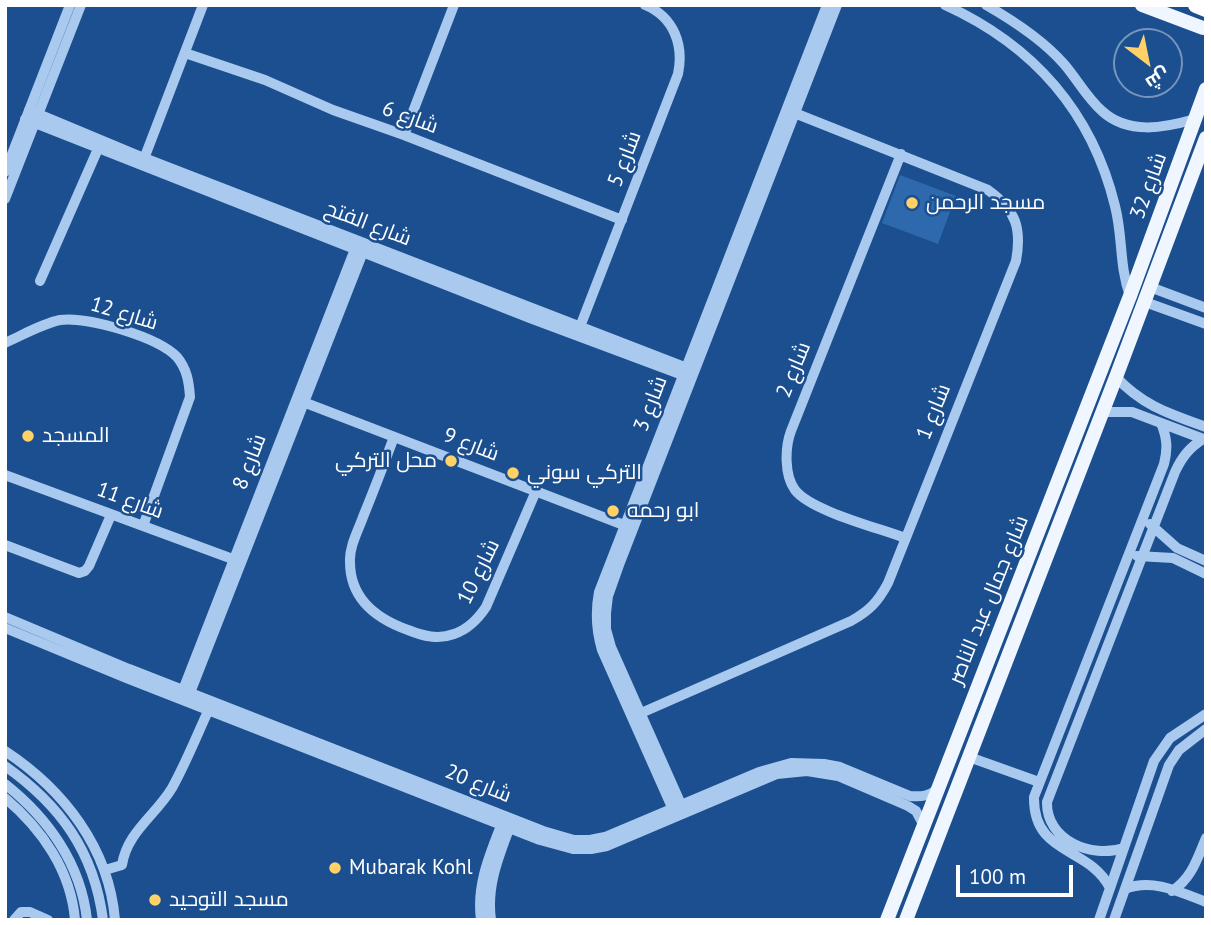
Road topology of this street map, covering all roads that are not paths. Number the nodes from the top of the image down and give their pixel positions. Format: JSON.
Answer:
{"nodes":[{"id":1,"x":70,"y":5,"type":"edge"},
{"id":2,"x":81,"y":5,"type":"edge"},
{"id":3,"x":203,"y":5,"type":"edge"},
{"id":4,"x":454,"y":5,"type":"edge"},
{"id":5,"x":645,"y":5,"type":"edge"},
{"id":6,"x":827,"y":5,"type":"edge"},
{"id":7,"x":837,"y":5,"type":"edge"},
{"id":8,"x":945,"y":5,"type":"edge"},
{"id":9,"x":986,"y":5,"type":"edge"},
{"id":10,"x":1198,"y":5,"type":"edge"},
{"id":11,"x":1151,"y":6,"type":"edge"},
{"id":12,"x":1206,"y":9,"type":"edge"},
{"id":13,"x":1205,"y":30,"type":"edge"},
{"id":14,"x":185,"y":53,"type":"junction"},
{"id":15,"x":1206,"y":89,"type":"edge"},
{"id":16,"x":791,"y":111,"type":"junction"},
{"id":17,"x":32,"y":117,"type":"junction"},
{"id":18,"x":1195,"y":119,"type":"junction"},
{"id":19,"x":404,"y":135,"type":"junction"},
{"id":20,"x":5,"y":137,"type":"edge"},
{"id":21,"x":1206,"y":138,"type":"edge"},
{"id":22,"x":17,"y":142,"type":"junction"},
{"id":23,"x":100,"y":145,"type":"junction"},
{"id":24,"x":901,"y":154,"type":"junction"},
{"id":25,"x":143,"y":162,"type":"junction"},
{"id":26,"x":5,"y":172,"type":"edge"},
{"id":27,"x":5,"y":199,"type":"edge"},
{"id":28,"x":622,"y":220,"type":"junction"},
{"id":29,"x":360,"y":247,"type":"junction"},
{"id":30,"x":40,"y":281,"type":"dead end"},
{"id":31,"x":1150,"y":287,"type":"junction"},
{"id":32,"x":1130,"y":296,"type":"junction"},
{"id":33,"x":1144,"y":302,"type":"junction"},
{"id":34,"x":1206,"y":307,"type":"edge"},
{"id":35,"x":1206,"y":324,"type":"edge"},
{"id":36,"x":578,"y":331,"type":"junction"},
{"id":37,"x":5,"y":343,"type":"edge"},
{"id":38,"x":689,"y":373,"type":"junction"},
{"id":39,"x":1116,"y":377,"type":"junction"},
{"id":40,"x":299,"y":401,"type":"junction"},
{"id":41,"x":1102,"y":412,"type":"junction"},
{"id":42,"x":1158,"y":417,"type":"junction"},
{"id":43,"x":1206,"y":426,"type":"edge"},
{"id":44,"x":394,"y":437,"type":"junction"},
{"id":45,"x":1204,"y":439,"type":"edge"},
{"id":46,"x":5,"y":475,"type":"edge"},
{"id":47,"x":536,"y":491,"type":"junction"},
{"id":48,"x":111,"y":515,"type":"junction"},
{"id":49,"x":1142,"y":517,"type":"junction"},
{"id":50,"x":142,"y":526,"type":"junction"},
{"id":51,"x":628,"y":527,"type":"junction"},
{"id":52,"x":1153,"y":527,"type":"junction"},
{"id":53,"x":905,"y":538,"type":"junction"},
{"id":54,"x":5,"y":545,"type":"edge"},
{"id":55,"x":1175,"y":553,"type":"junction"},
{"id":56,"x":1127,"y":556,"type":"junction"},
{"id":57,"x":1142,"y":556,"type":"junction"},
{"id":58,"x":237,"y":560,"type":"junction"},
{"id":59,"x":1206,"y":561,"type":"edge"},
{"id":60,"x":1206,"y":574,"type":"edge"},
{"id":61,"x":1011,"y":601,"type":"junction"},
{"id":62,"x":1027,"y":605,"type":"junction"},
{"id":63,"x":5,"y":617,"type":"edge"},
{"id":64,"x":5,"y":628,"type":"edge"},
{"id":65,"x":999,"y":631,"type":"junction"},
{"id":66,"x":1015,"y":638,"type":"junction"},
{"id":67,"x":185,"y":695,"type":"junction"},
{"id":68,"x":209,"y":709,"type":"junction"},
{"id":69,"x":1206,"y":714,"type":"edge"},
{"id":70,"x":636,"y":715,"type":"junction"},
{"id":71,"x":1206,"y":729,"type":"edge"},
{"id":72,"x":5,"y":751,"type":"edge"},
{"id":73,"x":969,"y":757,"type":"junction"},
{"id":74,"x":5,"y":766,"type":"edge"},
{"id":75,"x":1039,"y":782,"type":"junction"},
{"id":76,"x":5,"y":784,"type":"edge"},
{"id":77,"x":940,"y":787,"type":"junction"},
{"id":78,"x":5,"y":799,"type":"edge"},
{"id":79,"x":679,"y":812,"type":"junction"},
{"id":80,"x":507,"y":822,"type":"junction"},
{"id":81,"x":924,"y":826,"type":"junction"},
{"id":82,"x":1206,"y":838,"type":"edge"},
{"id":83,"x":1124,"y":848,"type":"junction"},
{"id":84,"x":1075,"y":850,"type":"junction"},
{"id":85,"x":1134,"y":862,"type":"junction"},
{"id":86,"x":106,"y":870,"type":"junction"},
{"id":87,"x":1192,"y":871,"type":"junction"},
{"id":88,"x":1153,"y":884,"type":"junction"},
{"id":89,"x":1110,"y":888,"type":"junction"},
{"id":90,"x":1125,"y":889,"type":"junction"},
{"id":91,"x":1172,"y":891,"type":"junction"},
{"id":92,"x":1202,"y":901,"type":"edge"},
{"id":93,"x":14,"y":920,"type":"edge"},
{"id":94,"x":48,"y":920,"type":"edge"},
{"id":95,"x":75,"y":920,"type":"edge"},
{"id":96,"x":87,"y":920,"type":"edge"},
{"id":97,"x":103,"y":920,"type":"edge"},
{"id":98,"x":116,"y":920,"type":"edge"},
{"id":99,"x":481,"y":920,"type":"edge"},
{"id":100,"x":491,"y":920,"type":"edge"},
{"id":101,"x":887,"y":920,"type":"edge"},
{"id":102,"x":906,"y":920,"type":"edge"},
{"id":103,"x":1099,"y":920,"type":"edge"},
{"id":104,"x":1114,"y":920,"type":"edge"}],
"edges":[{"from":1,"to":17,"type":"street"},
{"from":2,"to":17,"type":"street"},
{"from":3,"to":14,"type":"street"},
{"from":4,"to":19,"type":"street"},
{"from":5,"to":28,"type":"street","name":"شارع 5"},
{"from":6,"to":16,"type":"street","name":"شارع 3"},
{"from":7,"to":16,"type":"street","name":"شارع 3"},
{"from":8,"to":32,"type":"street"},
{"from":9,"to":18,"type":"street"},
{"from":10,"to":12,"type":"highway","bridge":true},
{"from":10,"to":13,"type":"main road"},
{"from":11,"to":13,"type":"main road"},
{"from":14,"to":19,"type":"street","name":"شارع 6"},
{"from":14,"to":25,"type":"street"},
{"from":15,"to":18,"type":"main road","name":"شارع 32"},
{"from":16,"to":24,"type":"street","name":"شارع 1"},
{"from":16,"to":38,"type":"street","name":"شارع 3"},
{"from":17,"to":22,"type":"street"},
{"from":17,"to":23,"type":"street","name":"شارع الفتح"},
{"from":17,"to":27,"type":"street"},
{"from":18,"to":32,"type":"main road","name":"شارع 32"},
{"from":19,"to":28,"type":"street","name":"شارع 6"},
{"from":20,"to":22,"type":"street"},
{"from":21,"to":31,"type":"main road","name":"شارع 32"},
{"from":22,"to":26,"type":"street"},
{"from":23,"to":25,"type":"street","name":"شارع الفتح"},
{"from":23,"to":30,"type":"street"},
{"from":24,"to":53,"type":"street","name":"شارع 1"},
{"from":24,"to":53,"type":"street","name":"شارع 2"},
{"from":25,"to":29,"type":"street","name":"شارع الفتح"},
{"from":28,"to":36,"type":"street","name":"شارع 5"},
{"from":29,"to":36,"type":"street","name":"شارع الفتح"},
{"from":29,"to":40,"type":"street","name":"شارع 8"},
{"from":31,"to":33,"type":"main road","name":"شارع 32"},
{"from":31,"to":34,"type":"street"},
{"from":32,"to":61,"type":"main road","name":"شارع جمال عبد الناصر"},
{"from":33,"to":35,"type":"street"},
{"from":33,"to":39,"type":"main road","name":"شارع جمال عبد الناصر"},
{"from":36,"to":38,"type":"street","name":"شارع الفتح"},
{"from":37,"to":50,"type":"street","name":"شارع 12"},
{"from":38,"to":51,"type":"street","name":"شارع 3"},
{"from":39,"to":41,"type":"main road","name":"شارع جمال عبد الناصر"},
{"from":39,"to":42,"type":"street"},
{"from":40,"to":44,"type":"street","name":"شارع 9"},
{"from":40,"to":58,"type":"street","name":"شارع 8"},
{"from":41,"to":42,"type":"street"},
{"from":41,"to":62,"type":"main road","name":"شارع جمال عبد الناصر"},
{"from":42,"to":43,"type":"street"},
{"from":42,"to":45,"type":"street"},
{"from":42,"to":49,"type":"street"},
{"from":44,"to":47,"type":"street","name":"شارع 9"},
{"from":44,"to":47,"type":"street","name":"شارع 10"},
{"from":45,"to":52,"type":"street"},
{"from":46,"to":48,"type":"street","name":"شارع 11"},
{"from":47,"to":51,"type":"street","name":"شارع 9"},
{"from":48,"to":50,"type":"street","name":"شارع 11"},
{"from":48,"to":54,"type":"street"},
{"from":49,"to":52,"type":"street"},
{"from":49,"to":56,"type":"street"},
{"from":50,"to":58,"type":"street","name":"شارع 11"},
{"from":51,"to":70,"type":"street","name":"شارع 3"},
{"from":52,"to":55,"type":"street"},
{"from":52,"to":57,"type":"street"},
{"from":53,"to":70,"type":"street","name":"شارع 1"},
{"from":55,"to":57,"type":"street"},
{"from":55,"to":59,"type":"street"},
{"from":55,"to":60,"type":"street"},
{"from":56,"to":57,"type":"street"},
{"from":56,"to":75,"type":"street"},
{"from":57,"to":84,"type":"street"},
{"from":58,"to":67,"type":"street","name":"شارع 8"},
{"from":61,"to":62,"type":"main road"},
{"from":61,"to":65,"type":"main road","name":"شارع جمال عبد الناصر"},
{"from":62,"to":66,"type":"main road","name":"شارع جمال عبد الناصر"},
{"from":63,"to":67,"type":"street","name":"شارع 20"},
{"from":64,"to":67,"type":"street","name":"شارع 20"},
{"from":65,"to":66,"type":"main road"},
{"from":65,"to":77,"type":"main road","name":"شارع جمال عبد الناصر"},
{"from":66,"to":73,"type":"main road","name":"شارع جمال عبد الناصر"},
{"from":67,"to":68,"type":"street","name":"شارع 20"},
{"from":67,"to":80,"type":"street","name":"شارع 20"},
{"from":68,"to":80,"type":"street","name":"شارع 20"},
{"from":68,"to":86,"type":"street"},
{"from":69,"to":83,"type":"street"},
{"from":70,"to":79,"type":"street","name":"شارع 3"},
{"from":71,"to":85,"type":"street"},
{"from":72,"to":86,"type":"street"},
{"from":73,"to":75,"type":"street"},
{"from":73,"to":102,"type":"main road","name":"شارع جمال عبد الناصر"},
{"from":74,"to":97,"type":"street"},
{"from":75,"to":84,"type":"street"},
{"from":76,"to":96,"type":"street"},
{"from":77,"to":79,"type":"street","name":"شارع 20"},
{"from":77,"to":81,"type":"main road","name":"شارع جمال عبد الناصر"},
{"from":78,"to":95,"type":"street"},
{"from":79,"to":80,"type":"street","name":"شارع 20"},
{"from":79,"to":81,"type":"street","name":"شارع 20"},
{"from":80,"to":99,"type":"street"},
{"from":80,"to":100,"type":"street"},
{"from":81,"to":101,"type":"main road","name":"شارع جمال عبد الناصر"},
{"from":82,"to":87,"type":"street"},
{"from":83,"to":84,"type":"street"},
{"from":83,"to":89,"type":"street"},
{"from":84,"to":89,"type":"street"},
{"from":85,"to":88,"type":"street"},
{"from":85,"to":90,"type":"street"},
{"from":86,"to":98,"type":"street"},
{"from":87,"to":91,"type":"street"},
{"from":87,"to":92,"type":"street"},
{"from":88,"to":90,"type":"street"},
{"from":88,"to":91,"type":"street"},
{"from":89,"to":103,"type":"street"},
{"from":90,"to":104,"type":"street"},
{"from":91,"to":92,"type":"street"},
{"from":93,"to":94,"type":"street"}]}
